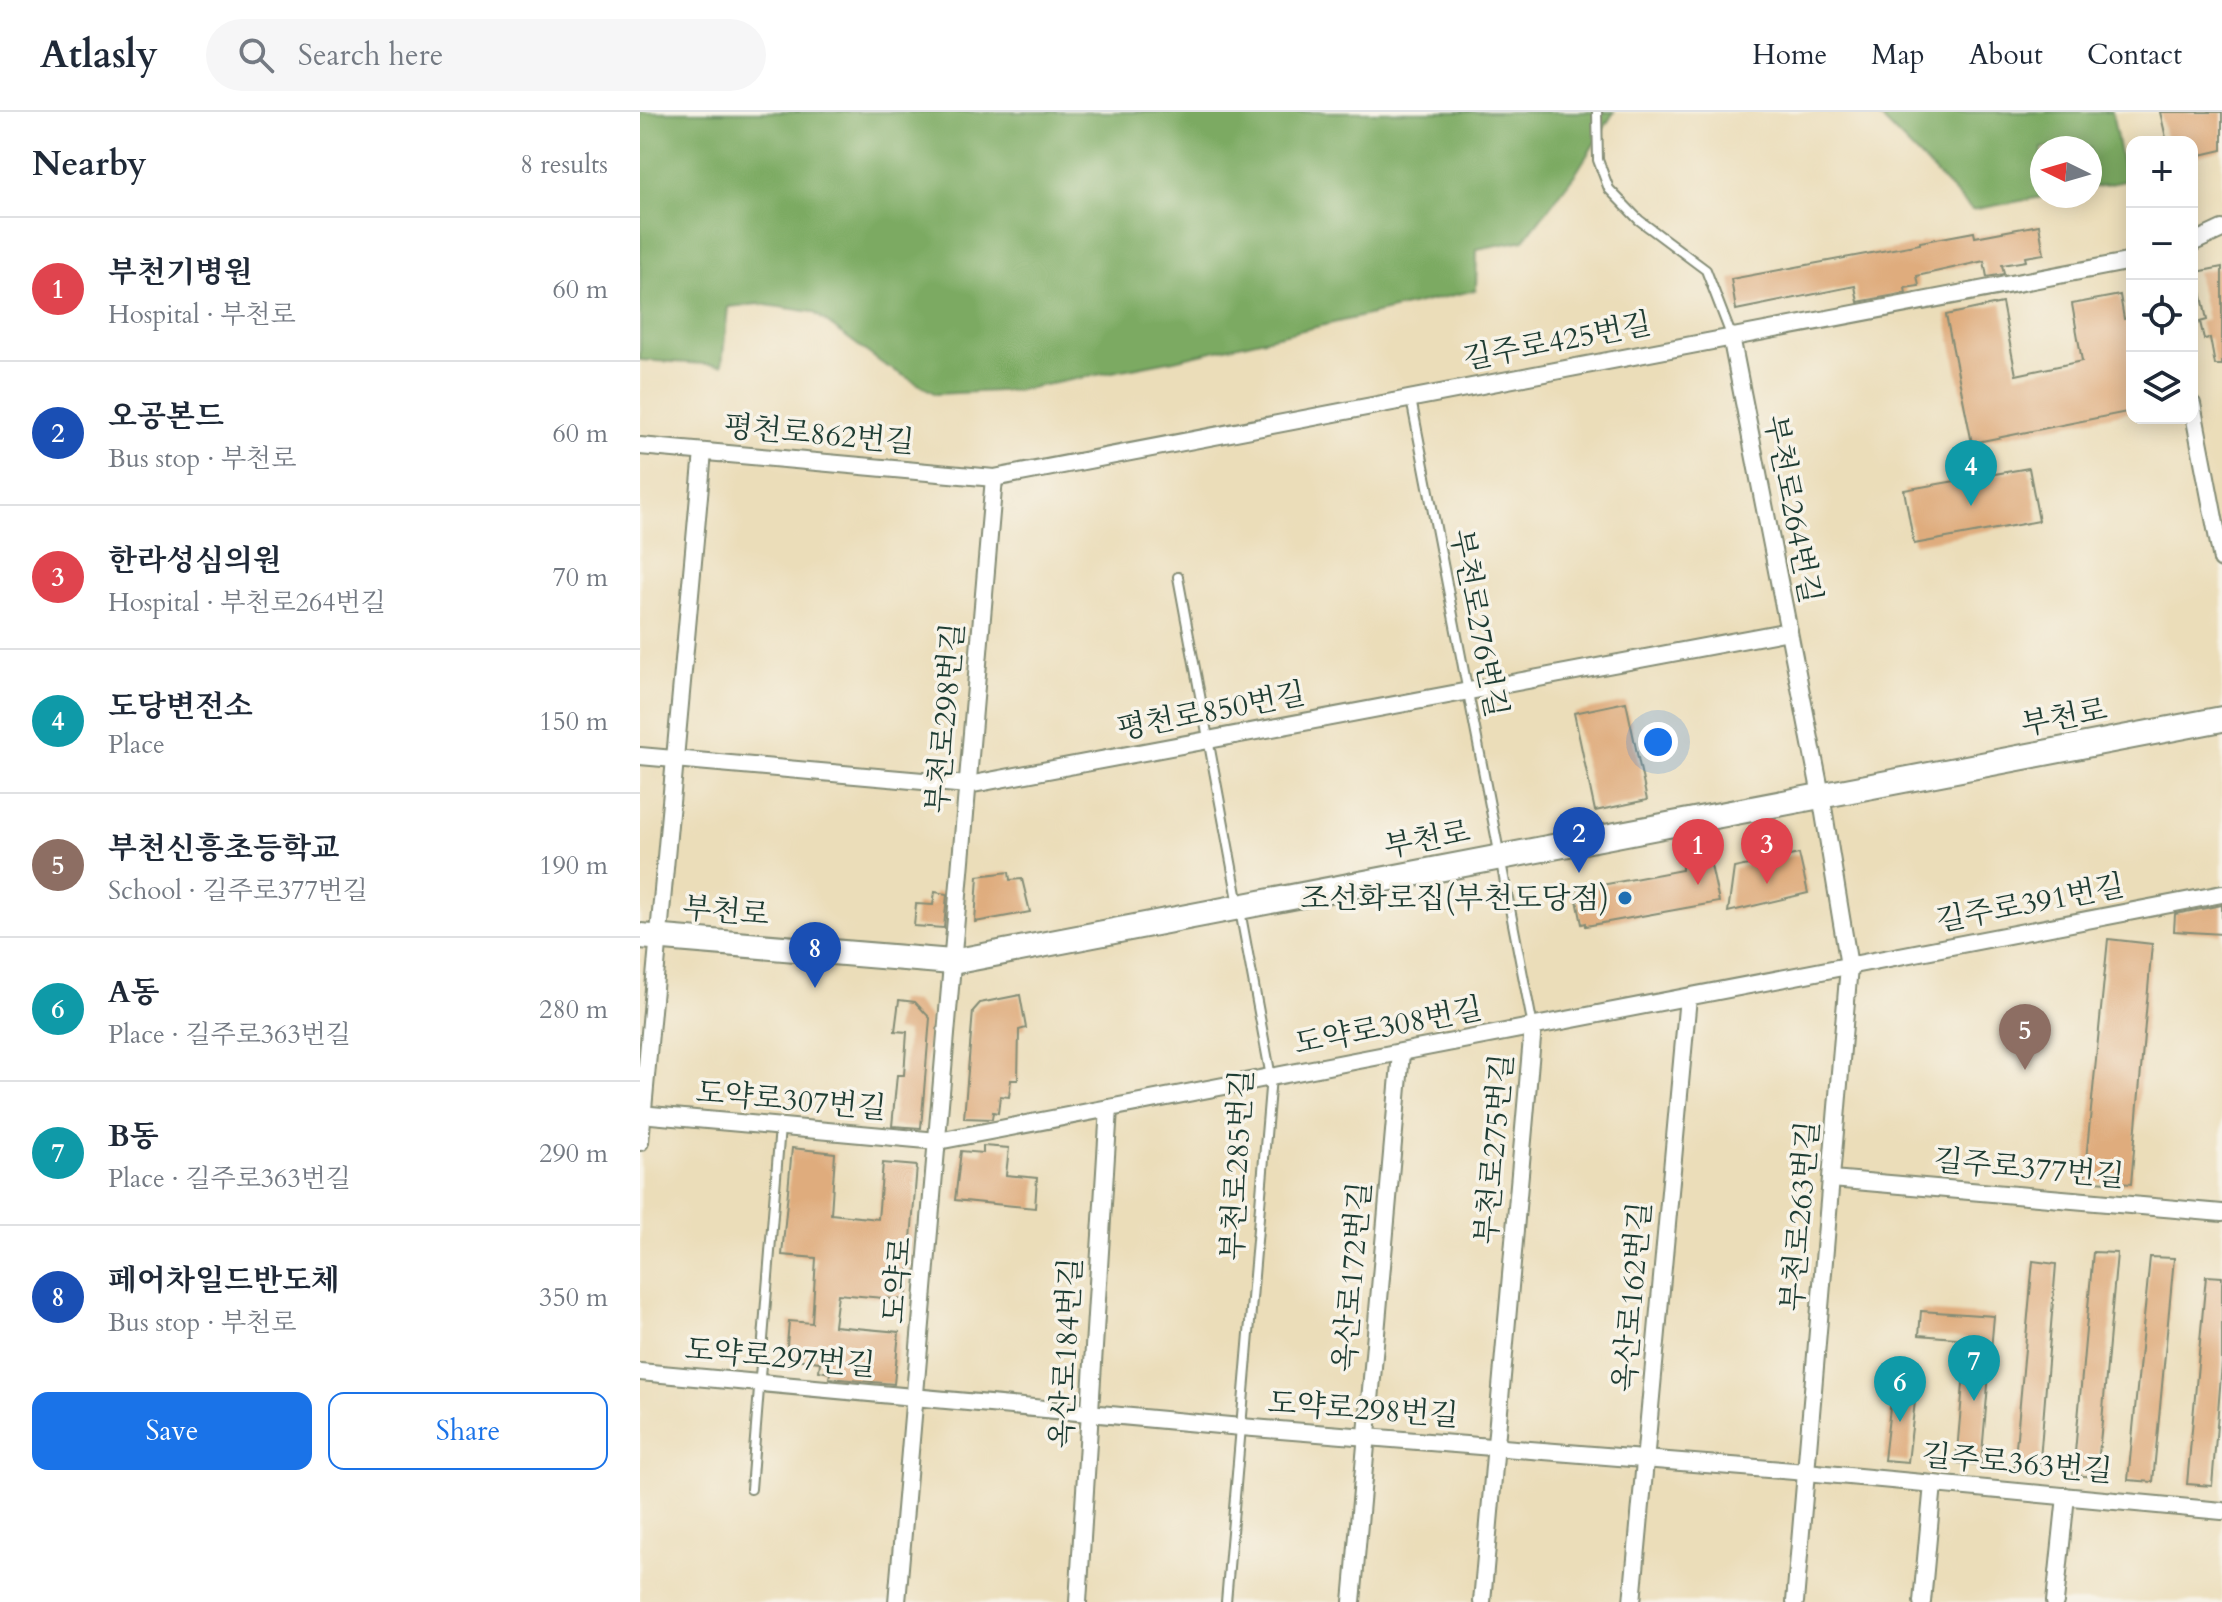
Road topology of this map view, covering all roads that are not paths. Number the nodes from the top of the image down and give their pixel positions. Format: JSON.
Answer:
{"nodes":[{"id":1,"x":1597,"y":112,"type":"edge"},
{"id":2,"x":2222,"y":229,"type":"edge"},
{"id":3,"x":2198,"y":240,"type":"edge"},
{"id":4,"x":2126,"y":262,"type":"edge"},
{"id":5,"x":1731,"y":336,"type":"junction"},
{"id":6,"x":1411,"y":398,"type":"junction"},
{"id":7,"x":2196,"y":424,"type":"edge"},
{"id":8,"x":640,"y":446,"type":"edge"},
{"id":9,"x":703,"y":452,"type":"junction"},
{"id":10,"x":994,"y":478,"type":"junction"},
{"id":11,"x":2221,"y":550,"type":"edge"},
{"id":12,"x":1178,"y":577,"type":"dead end"},
{"id":13,"x":1789,"y":631,"type":"junction"},
{"id":14,"x":1467,"y":690,"type":"junction"},
{"id":15,"x":2222,"y":719,"type":"edge"},
{"id":16,"x":1210,"y":740,"type":"junction"},
{"id":17,"x":640,"y":756,"type":"edge"},
{"id":18,"x":674,"y":760,"type":"junction"},
{"id":19,"x":968,"y":785,"type":"junction"},
{"id":20,"x":1821,"y":795,"type":"junction"},
{"id":21,"x":1500,"y":858,"type":"junction"},
{"id":22,"x":2222,"y":894,"type":"edge"},
{"id":23,"x":1240,"y":908,"type":"junction"},
{"id":24,"x":649,"y":937,"type":"edge"},
{"id":25,"x":952,"y":962,"type":"junction"},
{"id":26,"x":1849,"y":966,"type":"junction"},
{"id":27,"x":1688,"y":997,"type":"junction"},
{"id":28,"x":1533,"y":1027,"type":"junction"},
{"id":29,"x":1401,"y":1053,"type":"junction"},
{"id":30,"x":1271,"y":1077,"type":"junction"},
{"id":31,"x":1109,"y":1108,"type":"junction"},
{"id":32,"x":641,"y":1114,"type":"edge"},
{"id":33,"x":780,"y":1127,"type":"junction"},
{"id":34,"x":938,"y":1141,"type":"junction"},
{"id":35,"x":640,"y":1142,"type":"edge"},
{"id":36,"x":1832,"y":1179,"type":"junction"},
{"id":37,"x":2222,"y":1213,"type":"edge"},
{"id":38,"x":640,"y":1372,"type":"edge"},
{"id":39,"x":761,"y":1382,"type":"junction"},
{"id":40,"x":915,"y":1398,"type":"junction"},
{"id":41,"x":1091,"y":1413,"type":"junction"},
{"id":42,"x":1241,"y":1427,"type":"junction"},
{"id":43,"x":1366,"y":1437,"type":"junction"},
{"id":44,"x":1495,"y":1447,"type":"junction"},
{"id":45,"x":1645,"y":1461,"type":"junction"},
{"id":46,"x":1806,"y":1472,"type":"junction"},
{"id":47,"x":1933,"y":1484,"type":"junction"},
{"id":48,"x":751,"y":1489,"type":"dead end"},
{"id":49,"x":2066,"y":1496,"type":"junction"},
{"id":50,"x":2222,"y":1511,"type":"edge"},
{"id":51,"x":897,"y":1602,"type":"edge"},
{"id":52,"x":1078,"y":1602,"type":"edge"},
{"id":53,"x":1226,"y":1602,"type":"edge"},
{"id":54,"x":1352,"y":1602,"type":"edge"},
{"id":55,"x":1482,"y":1602,"type":"edge"},
{"id":56,"x":1632,"y":1602,"type":"edge"},
{"id":57,"x":1795,"y":1602,"type":"edge"},
{"id":58,"x":1922,"y":1602,"type":"edge"},
{"id":59,"x":2055,"y":1602,"type":"edge"}],
"edges":[{"from":1,"to":5,"type":"lane","name":"부천로264번길"},
{"from":2,"to":3,"type":"street"},
{"from":4,"to":5,"type":"street","name":"길주로425번길"},
{"from":5,"to":6,"type":"street","name":"길주로425번길"},
{"from":5,"to":13,"type":"street","name":"부천로264번길"},
{"from":6,"to":10,"type":"street","name":"길주로425번길"},
{"from":6,"to":14,"type":"lane","name":"부천로276번길"},
{"from":7,"to":11,"type":"street"},
{"from":8,"to":9,"type":"street","name":"평천로862번길"},
{"from":9,"to":10,"type":"street","name":"평천로862번길"},
{"from":9,"to":18,"type":"street"},
{"from":10,"to":19,"type":"street","name":"부천로298번길"},
{"from":12,"to":16,"type":"lane","name":"부천로285번길"},
{"from":13,"to":14,"type":"street","name":"평천로850번길"},
{"from":13,"to":20,"type":"street","name":"부천로264번길"},
{"from":14,"to":16,"type":"street","name":"평천로850번길"},
{"from":14,"to":21,"type":"lane","name":"부천로276번길"},
{"from":15,"to":20,"type":"main road","name":"부천로"},
{"from":16,"to":19,"type":"street","name":"평천로850번길"},
{"from":16,"to":23,"type":"lane","name":"부천로285번길"},
{"from":17,"to":18,"type":"street","name":"평천로850번길"},
{"from":18,"to":19,"type":"street","name":"평천로850번길"},
{"from":18,"to":24,"type":"street"},
{"from":19,"to":25,"type":"street","name":"부천로298번길"},
{"from":20,"to":21,"type":"main road","name":"부천로"},
{"from":20,"to":26,"type":"street","name":"부천로264번길"},
{"from":21,"to":23,"type":"main road","name":"부천로"},
{"from":21,"to":28,"type":"lane","name":"부천로275번길"},
{"from":22,"to":26,"type":"street","name":"길주로391번길"},
{"from":23,"to":25,"type":"main road","name":"부천로"},
{"from":23,"to":30,"type":"lane","name":"부천로285번길"},
{"from":24,"to":25,"type":"main road","name":"부천로"},
{"from":24,"to":32,"type":"street"},
{"from":25,"to":34,"type":"street","name":"도약로"},
{"from":26,"to":27,"type":"street","name":"도약로308번길"},
{"from":26,"to":36,"type":"street","name":"부천로263번길"},
{"from":27,"to":28,"type":"street","name":"도약로308번길"},
{"from":27,"to":45,"type":"street","name":"옥산로162번길"},
{"from":28,"to":29,"type":"street","name":"도약로308번길"},
{"from":28,"to":44,"type":"street","name":"부천로275번길"},
{"from":29,"to":30,"type":"street","name":"도약로308번길"},
{"from":29,"to":43,"type":"street","name":"옥산로172번길"},
{"from":30,"to":31,"type":"street","name":"도약로308번길"},
{"from":30,"to":42,"type":"lane","name":"부천로285번길"},
{"from":31,"to":34,"type":"street","name":"도약로308번길"},
{"from":31,"to":41,"type":"street","name":"옥산로184번길"},
{"from":32,"to":33,"type":"street","name":"도약로307번길"},
{"from":32,"to":35,"type":"street"},
{"from":33,"to":34,"type":"street","name":"도약로307번길"},
{"from":33,"to":39,"type":"lane"},
{"from":34,"to":40,"type":"street","name":"도약로"},
{"from":36,"to":37,"type":"street","name":"길주로377번길"},
{"from":36,"to":46,"type":"street","name":"부천로263번길"},
{"from":38,"to":39,"type":"street","name":"도약로297번길"},
{"from":39,"to":40,"type":"street","name":"도약로297번길"},
{"from":39,"to":48,"type":"lane"},
{"from":40,"to":41,"type":"street","name":"도약로298번길"},
{"from":40,"to":51,"type":"street","name":"도약로"},
{"from":41,"to":42,"type":"street","name":"도약로298번길"},
{"from":41,"to":52,"type":"street","name":"옥산로184번길"},
{"from":42,"to":43,"type":"street","name":"도약로298번길"},
{"from":42,"to":53,"type":"lane","name":"부천로285번길"},
{"from":43,"to":44,"type":"street","name":"도약로298번길"},
{"from":43,"to":54,"type":"street","name":"옥산로172번길"},
{"from":44,"to":45,"type":"street","name":"도약로298번길"},
{"from":44,"to":55,"type":"street","name":"부천로275번길"},
{"from":45,"to":46,"type":"street","name":"도약로298번길"},
{"from":45,"to":56,"type":"street","name":"옥산로162번길"},
{"from":46,"to":47,"type":"street","name":"길주로363번길"},
{"from":46,"to":57,"type":"street","name":"부천로263번길"},
{"from":47,"to":49,"type":"street","name":"길주로363번길"},
{"from":47,"to":58,"type":"street"},
{"from":49,"to":50,"type":"street","name":"길주로363번길"},
{"from":49,"to":59,"type":"street"}]}
